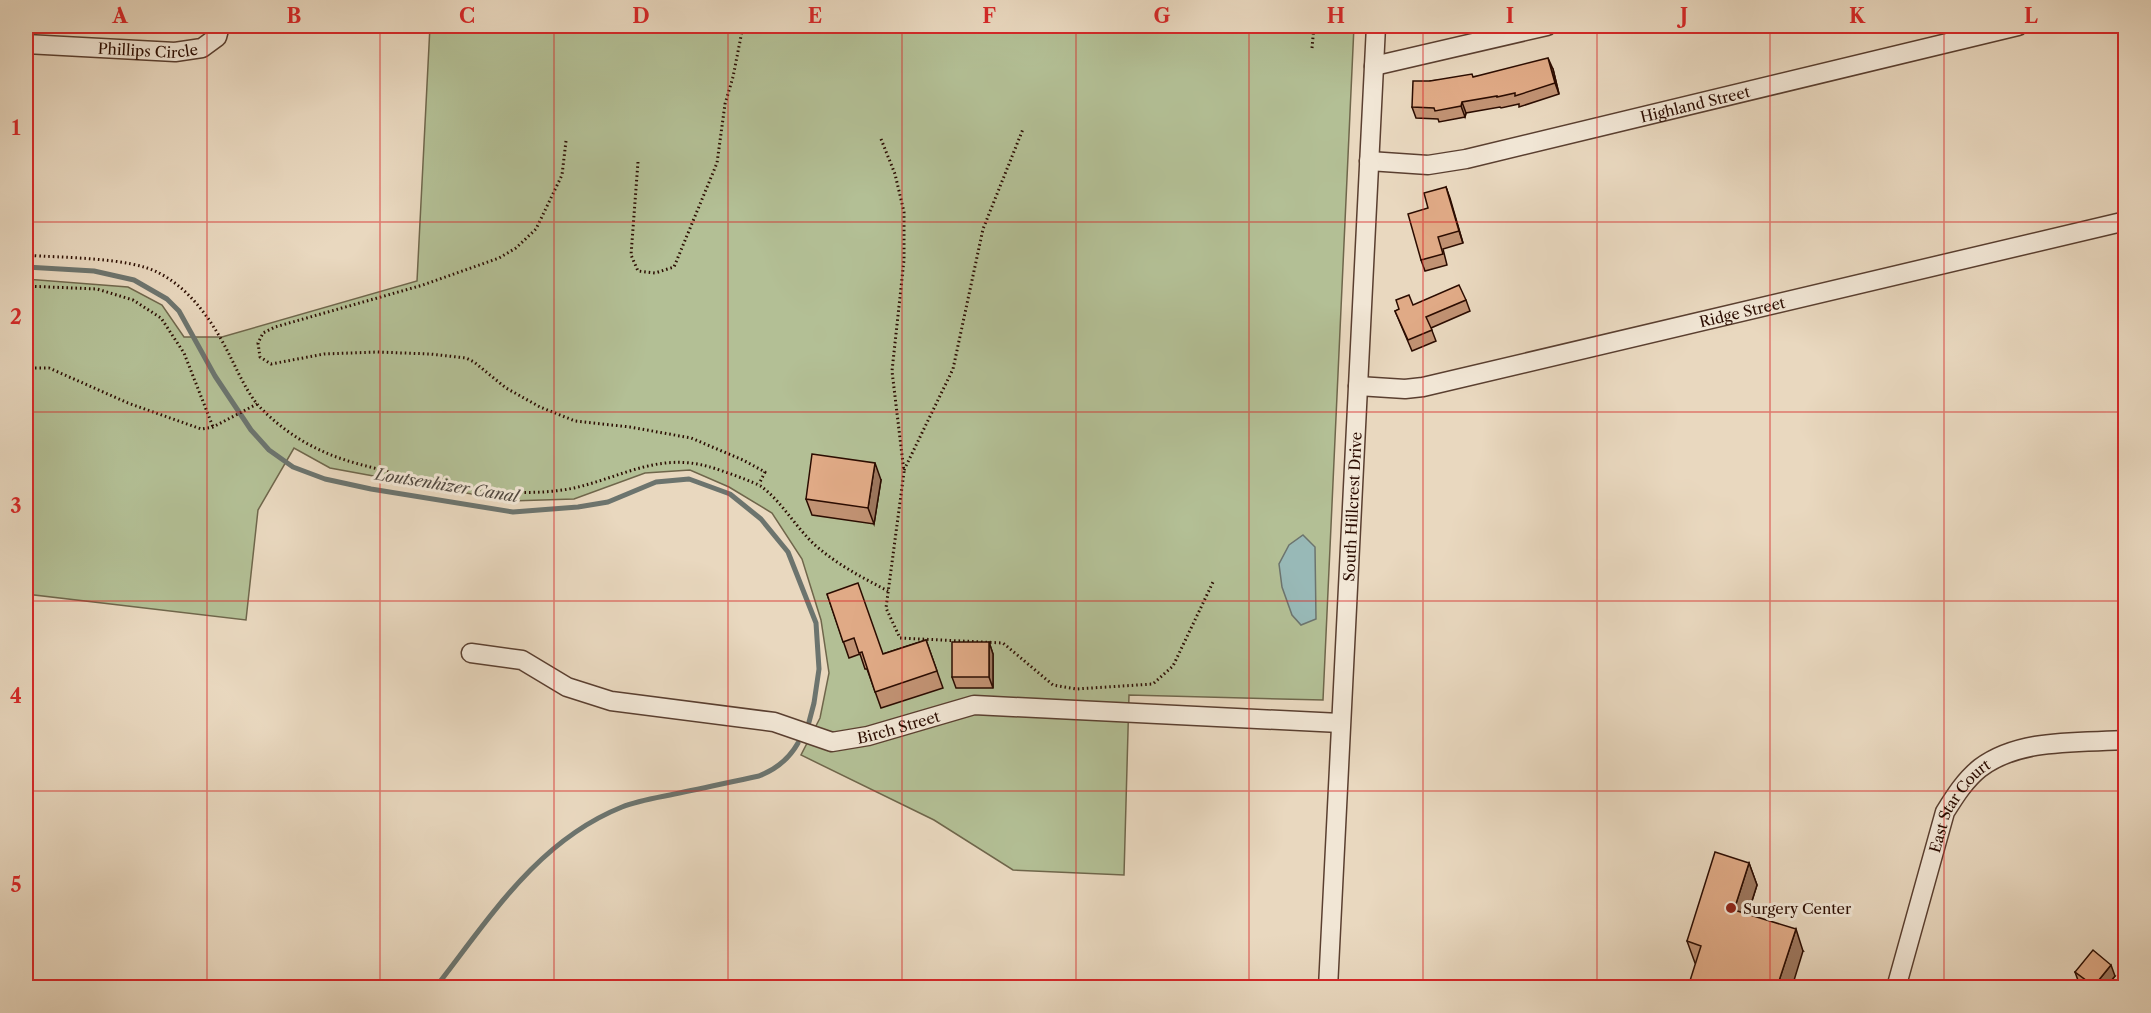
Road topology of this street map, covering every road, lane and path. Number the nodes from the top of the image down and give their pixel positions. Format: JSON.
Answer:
{"nodes":[{"id":1,"x":220,"y":26,"type":"edge"},
{"id":2,"x":743,"y":26,"type":"edge"},
{"id":3,"x":1314,"y":26,"type":"edge"},
{"id":4,"x":1376,"y":26,"type":"edge"},
{"id":5,"x":1547,"y":26,"type":"edge"},
{"id":6,"x":2018,"y":26,"type":"edge"},
{"id":7,"x":26,"y":44,"type":"edge"},
{"id":8,"x":1312,"y":48,"type":"dead end"},
{"id":9,"x":1374,"y":66,"type":"junction"},
{"id":10,"x":1023,"y":129,"type":"dead end"},
{"id":11,"x":881,"y":139,"type":"dead end"},
{"id":12,"x":566,"y":141,"type":"dead end"},
{"id":13,"x":638,"y":162,"type":"dead end"},
{"id":14,"x":1370,"y":162,"type":"junction"},
{"id":15,"x":2126,"y":221,"type":"edge"},
{"id":16,"x":26,"y":255,"type":"edge"},
{"id":17,"x":26,"y":286,"type":"edge"},
{"id":18,"x":26,"y":368,"type":"edge"},
{"id":19,"x":1358,"y":386,"type":"junction"},
{"id":20,"x":257,"y":404,"type":"junction"},
{"id":21,"x":213,"y":427,"type":"junction"},
{"id":22,"x":904,"y":472,"type":"junction"},
{"id":23,"x":759,"y":484,"type":"junction"},
{"id":24,"x":1214,"y":580,"type":"dead end"},
{"id":25,"x":888,"y":591,"type":"junction"},
{"id":26,"x":471,"y":653,"type":"dead end"},
{"id":27,"x":1340,"y":723,"type":"junction"},
{"id":28,"x":2126,"y":740,"type":"edge"},
{"id":29,"x":1328,"y":987,"type":"edge"},
{"id":30,"x":1896,"y":987,"type":"edge"}],
"edges":[{"from":1,"to":7,"type":"street","name":"Phillips Circle"},
{"from":2,"to":13,"type":"path"},
{"from":3,"to":8,"type":"path"},
{"from":4,"to":9,"type":"street","name":"South Hillcrest Drive"},
{"from":5,"to":9,"type":"street"},
{"from":6,"to":14,"type":"street","name":"Highland Street"},
{"from":9,"to":14,"type":"street","name":"South Hillcrest Drive"},
{"from":10,"to":22,"type":"path"},
{"from":11,"to":22,"type":"path"},
{"from":12,"to":23,"type":"path"},
{"from":14,"to":19,"type":"street","name":"South Hillcrest Drive"},
{"from":15,"to":19,"type":"street","name":"Ridge Street"},
{"from":16,"to":20,"type":"path"},
{"from":17,"to":21,"type":"path"},
{"from":18,"to":21,"type":"path"},
{"from":19,"to":27,"type":"street","name":"South Hillcrest Drive"},
{"from":20,"to":21,"type":"path"},
{"from":20,"to":23,"type":"path"},
{"from":22,"to":25,"type":"path"},
{"from":23,"to":25,"type":"path"},
{"from":24,"to":25,"type":"path"},
{"from":26,"to":27,"type":"street","name":"Birch Street"},
{"from":27,"to":29,"type":"street","name":"South Hillcrest Drive"},
{"from":28,"to":30,"type":"street","name":"East Star Court"}]}
